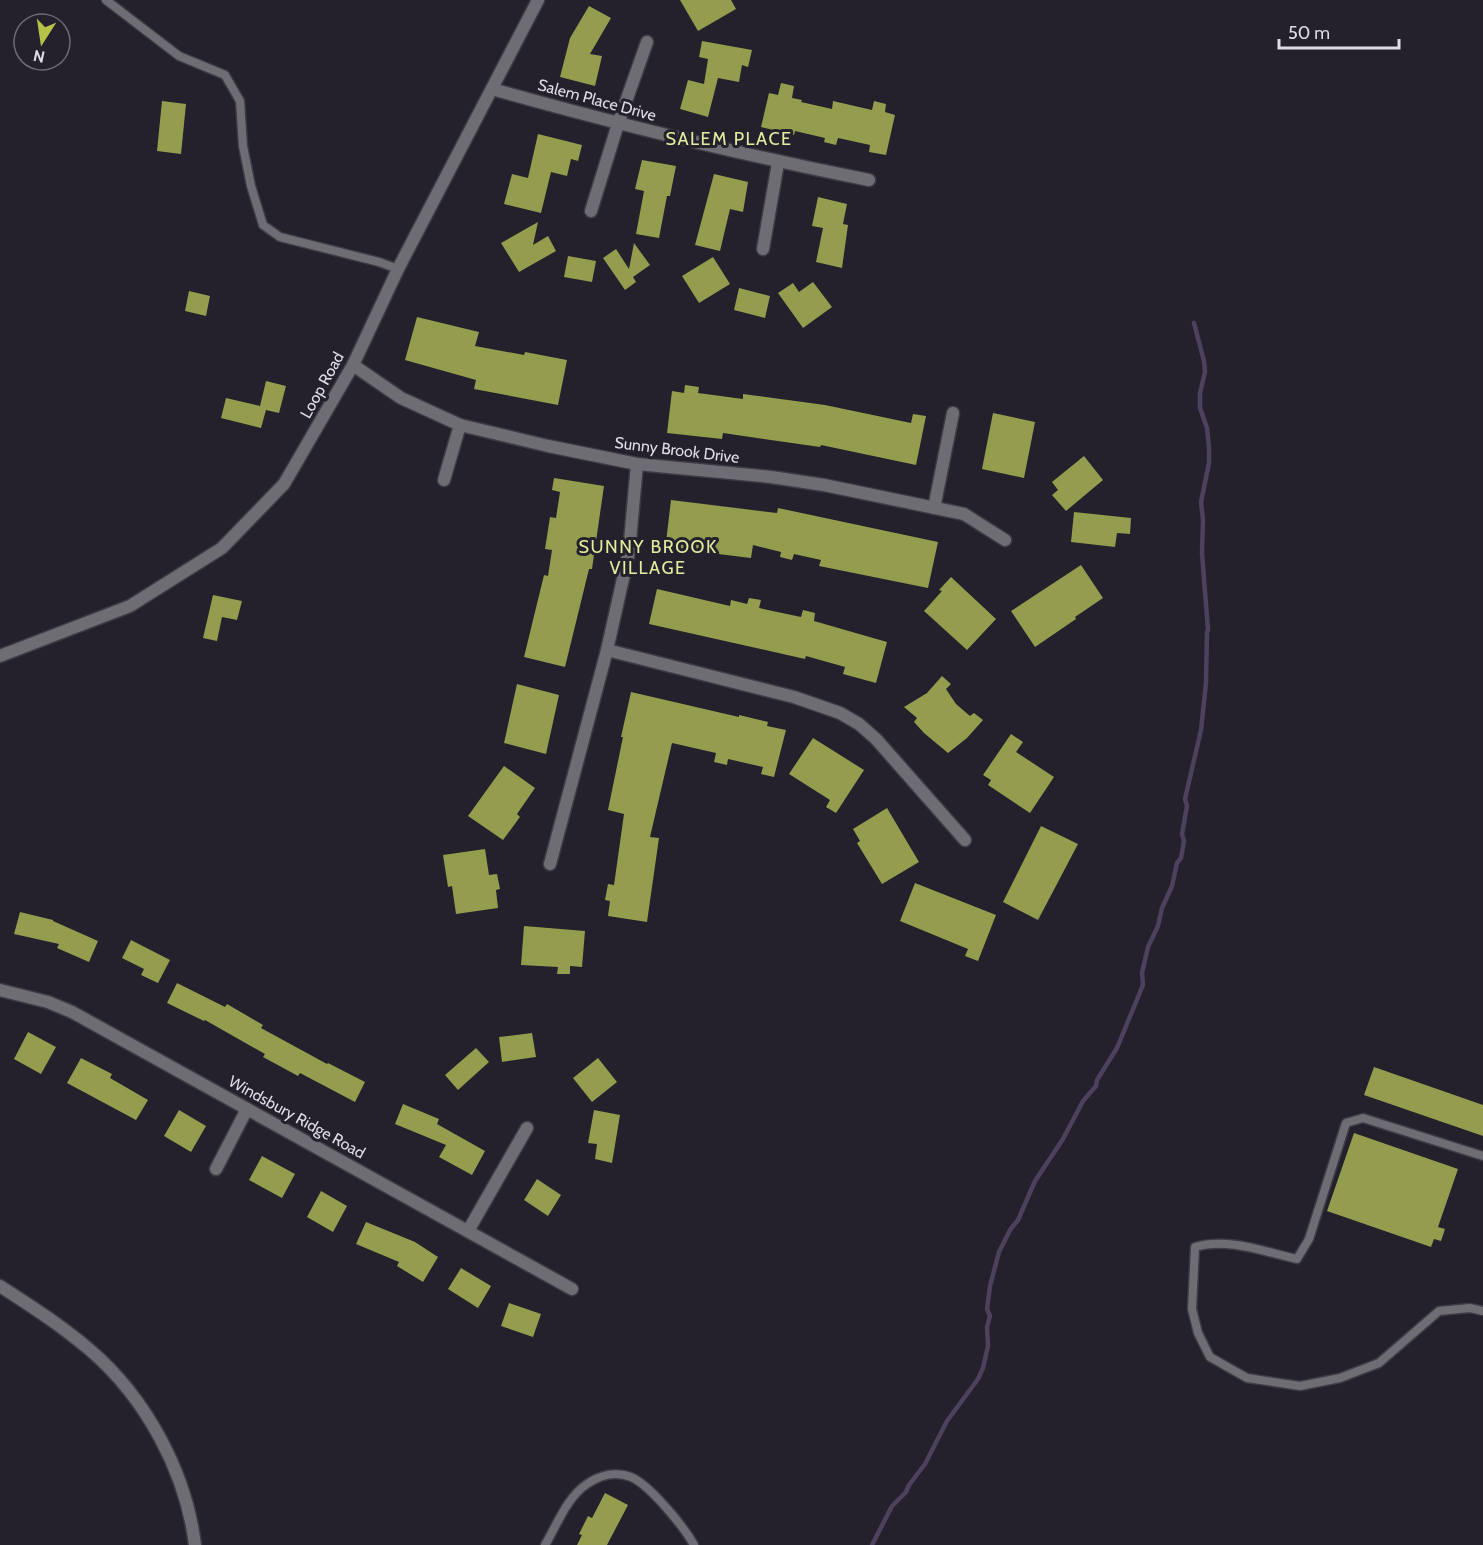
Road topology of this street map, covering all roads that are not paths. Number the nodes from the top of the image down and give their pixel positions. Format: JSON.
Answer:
{"nodes":[{"id":1,"x":106,"y":0,"type":"edge"},
{"id":2,"x":538,"y":0,"type":"edge"},
{"id":3,"x":647,"y":42,"type":"dead end"},
{"id":4,"x":492,"y":89,"type":"junction"},
{"id":5,"x":618,"y":124,"type":"junction"},
{"id":6,"x":778,"y":163,"type":"junction"},
{"id":7,"x":869,"y":180,"type":"dead end"},
{"id":8,"x":591,"y":211,"type":"dead end"},
{"id":9,"x":763,"y":249,"type":"dead end"},
{"id":10,"x":398,"y":269,"type":"junction"},
{"id":11,"x":353,"y":365,"type":"junction"},
{"id":12,"x":953,"y":413,"type":"dead end"},
{"id":13,"x":460,"y":425,"type":"junction"},
{"id":14,"x":637,"y":464,"type":"junction"},
{"id":15,"x":444,"y":480,"type":"dead end"},
{"id":16,"x":934,"y":508,"type":"junction"},
{"id":17,"x":1005,"y":540,"type":"dead end"},
{"id":18,"x":607,"y":650,"type":"junction"},
{"id":19,"x":0,"y":656,"type":"edge"},
{"id":20,"x":965,"y":840,"type":"dead end"},
{"id":21,"x":550,"y":864,"type":"dead end"},
{"id":22,"x":0,"y":990,"type":"edge"},
{"id":23,"x":248,"y":1109,"type":"junction"},
{"id":24,"x":527,"y":1128,"type":"dead end"},
{"id":25,"x":1483,"y":1156,"type":"edge"},
{"id":26,"x":216,"y":1169,"type":"dead end"},
{"id":27,"x":468,"y":1231,"type":"junction"},
{"id":28,"x":0,"y":1286,"type":"edge"},
{"id":29,"x":572,"y":1289,"type":"dead end"},
{"id":30,"x":1483,"y":1311,"type":"edge"},
{"id":31,"x":195,"y":1545,"type":"edge"},
{"id":32,"x":545,"y":1545,"type":"edge"},
{"id":33,"x":694,"y":1545,"type":"edge"}],
"edges":[{"from":1,"to":10,"type":"lane"},
{"from":2,"to":4,"type":"street","name":"Loop Road"},
{"from":3,"to":5,"type":"street"},
{"from":4,"to":5,"type":"street","name":"Salem Place Drive"},
{"from":4,"to":10,"type":"street","name":"Loop Road"},
{"from":5,"to":6,"type":"street","name":"Salem Place Drive"},
{"from":5,"to":8,"type":"street"},
{"from":6,"to":7,"type":"street","name":"Salem Place Drive"},
{"from":6,"to":9,"type":"street"},
{"from":10,"to":11,"type":"street","name":"Loop Road"},
{"from":11,"to":13,"type":"street","name":"Sunny Brook Drive"},
{"from":11,"to":19,"type":"street","name":"Loop Road"},
{"from":12,"to":16,"type":"street"},
{"from":13,"to":14,"type":"street","name":"Sunny Brook Drive"},
{"from":13,"to":15,"type":"street"},
{"from":14,"to":16,"type":"street","name":"Sunny Brook Drive"},
{"from":14,"to":18,"type":"street"},
{"from":16,"to":17,"type":"street","name":"Sunny Brook Drive"},
{"from":18,"to":20,"type":"street"},
{"from":18,"to":21,"type":"street"},
{"from":22,"to":23,"type":"street","name":"Windsbury Ridge Road"},
{"from":23,"to":26,"type":"street"},
{"from":23,"to":27,"type":"street","name":"Windsbury Ridge Road"},
{"from":24,"to":27,"type":"street"},
{"from":25,"to":30,"type":"lane"},
{"from":27,"to":29,"type":"street","name":"Windsbury Ridge Road"},
{"from":28,"to":31,"type":"street"},
{"from":32,"to":33,"type":"lane"}]}
